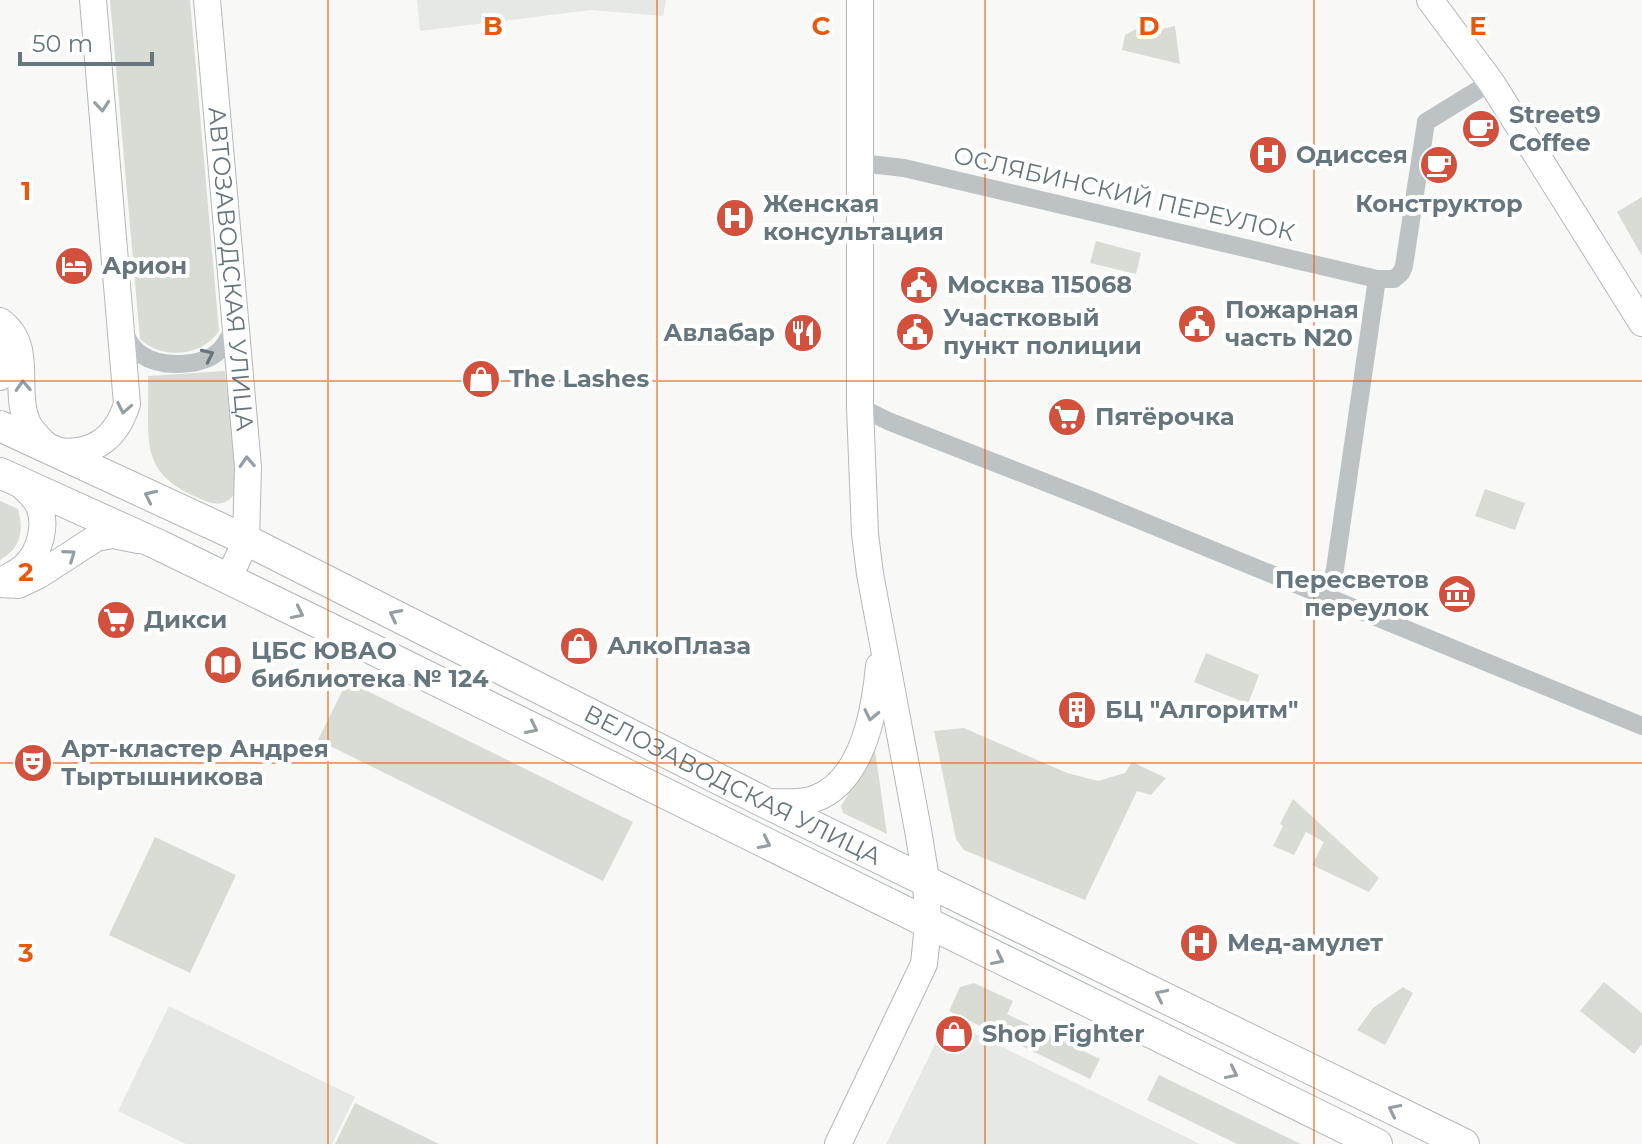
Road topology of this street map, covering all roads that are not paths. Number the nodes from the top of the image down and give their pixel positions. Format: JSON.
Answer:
{"nodes":[{"id":1,"x":93,"y":0,"type":"edge"},
{"id":2,"x":207,"y":0,"type":"edge"},
{"id":3,"x":860,"y":0,"type":"edge"},
{"id":4,"x":1430,"y":0,"type":"edge"},
{"id":5,"x":1491,"y":82,"type":"junction"},
{"id":6,"x":860,"y":163,"type":"junction"},
{"id":7,"x":1377,"y":279,"type":"junction"},
{"id":8,"x":0,"y":321,"type":"edge"},
{"id":9,"x":236,"y":323,"type":"junction"},
{"id":10,"x":1642,"y":323,"type":"edge"},
{"id":11,"x":123,"y":330,"type":"junction"},
{"id":12,"x":0,"y":344,"type":"edge"},
{"id":13,"x":0,"y":377,"type":"edge"},
{"id":14,"x":860,"y":407,"type":"junction"},
{"id":15,"x":0,"y":426,"type":"edge"},
{"id":16,"x":50,"y":450,"type":"junction"},
{"id":17,"x":8,"y":477,"type":"edge"},
{"id":18,"x":246,"y":540,"type":"junction"},
{"id":19,"x":159,"y":545,"type":"junction"},
{"id":20,"x":228,"y":580,"type":"junction"},
{"id":21,"x":0,"y":583,"type":"edge"},
{"id":22,"x":1328,"y":596,"type":"junction"},
{"id":23,"x":882,"y":638,"type":"junction"},
{"id":24,"x":1642,"y":726,"type":"edge"},
{"id":25,"x":764,"y":802,"type":"junction"},
{"id":26,"x":926,"y":879,"type":"junction"},
{"id":27,"x":928,"y":925,"type":"junction"},
{"id":28,"x":838,"y":1144,"type":"edge"},
{"id":29,"x":1377,"y":1144,"type":"edge"},
{"id":30,"x":1464,"y":1144,"type":"edge"}],
"edges":[{"from":1,"to":11,"type":"main road","one_way":true},
{"from":2,"to":9,"type":"main road","name":"АВТОЗАВОДСКАЯ УЛИЦА"},
{"from":3,"to":6,"type":"main road"},
{"from":4,"to":5,"type":"main road"},
{"from":5,"to":7,"type":"street"},
{"from":5,"to":10,"type":"main road"},
{"from":6,"to":7,"type":"street","name":"ОСЛЯБИНСКИЙ ПЕРЕУЛОК"},
{"from":6,"to":14,"type":"main road"},
{"from":7,"to":22,"type":"street"},
{"from":16,"to":8,"type":"main road","one_way":true},
{"from":11,"to":9,"type":"street","one_way":true},
{"from":18,"to":9,"type":"main road","name":"АВТОЗАВОДСКАЯ УЛИЦА","one_way":true},
{"from":11,"to":16,"type":"main road","one_way":true},
{"from":12,"to":13,"type":"main road"},
{"from":14,"to":22,"type":"street"},
{"from":14,"to":23,"type":"main road"},
{"from":15,"to":16,"type":"main road","name":"ВЕЛОЗАВОДСКАЯ УЛИЦА"},
{"from":18,"to":16,"type":"main road","name":"ВЕЛОЗАВОДСКАЯ УЛИЦА","one_way":true},
{"from":17,"to":19,"type":"main road","name":"ВЕЛОЗАВОДСКАЯ УЛИЦА"},
{"from":17,"to":21,"type":"main road"},
{"from":18,"to":20,"type":"main road"},
{"from":25,"to":18,"type":"main road","name":"ВЕЛОЗАВОДСКАЯ УЛИЦА","one_way":true},
{"from":19,"to":20,"type":"main road","name":"ВЕЛОЗАВОДСКАЯ УЛИЦА"},
{"from":21,"to":19,"type":"main road","one_way":true},
{"from":20,"to":27,"type":"main road","name":"ВЕЛОЗАВОДСКАЯ УЛИЦА","one_way":true},
{"from":22,"to":24,"type":"street"},
{"from":23,"to":25,"type":"main road","one_way":true},
{"from":23,"to":26,"type":"main road"},
{"from":25,"to":26,"type":"main road","name":"ВЕЛОЗАВОДСКАЯ УЛИЦА"},
{"from":26,"to":27,"type":"main road"},
{"from":30,"to":26,"type":"main road","name":"ВЕЛОЗАВОДСКАЯ УЛИЦА","one_way":true},
{"from":27,"to":28,"type":"main road"},
{"from":27,"to":29,"type":"main road","name":"ВЕЛОЗАВОДСКАЯ УЛИЦА","one_way":true}]}
